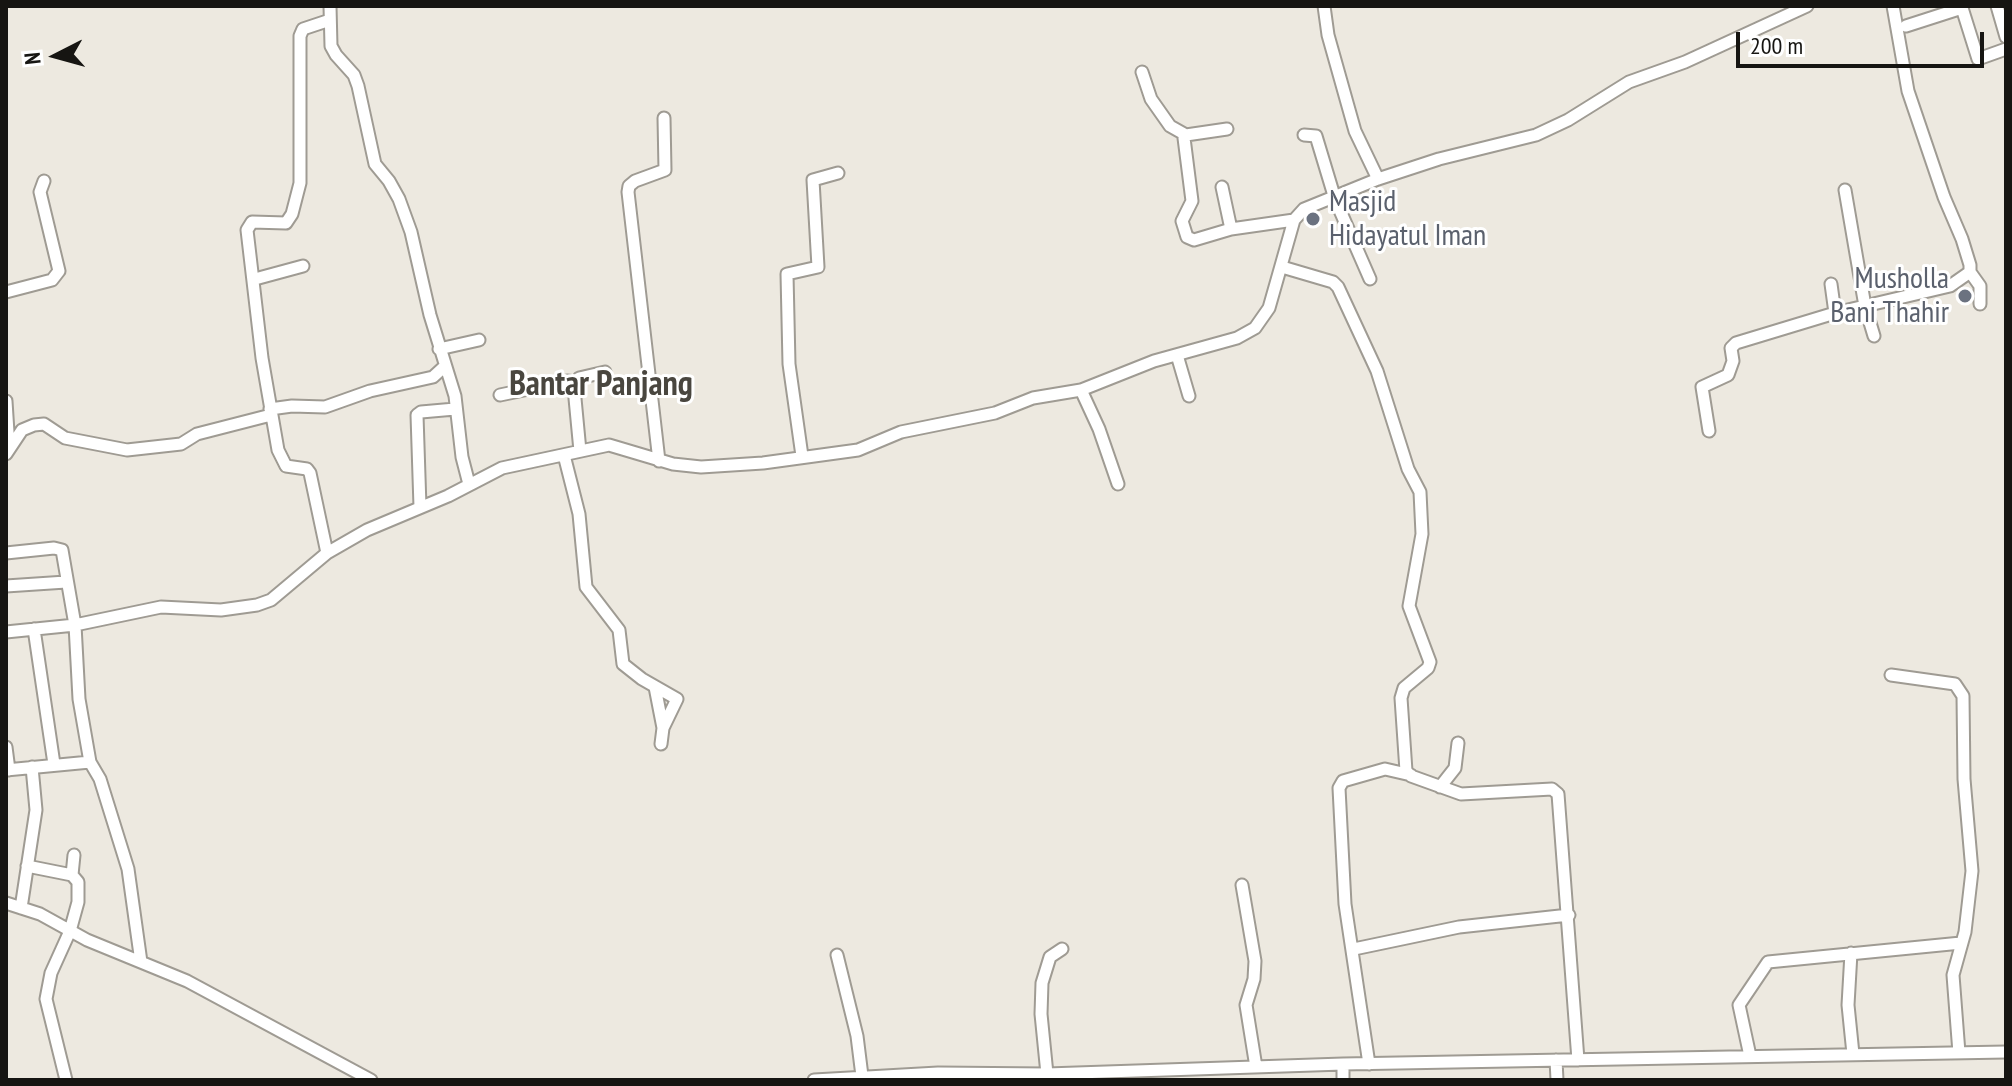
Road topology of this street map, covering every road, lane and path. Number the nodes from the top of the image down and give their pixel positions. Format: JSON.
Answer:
{"nodes":[{"id":1,"x":330,"y":6,"type":"edge"},
{"id":2,"x":1324,"y":6,"type":"edge"},
{"id":3,"x":1807,"y":6,"type":"edge"},
{"id":4,"x":1893,"y":6,"type":"edge"},
{"id":5,"x":1997,"y":6,"type":"edge"},
{"id":6,"x":1964,"y":7,"type":"edge"},
{"id":7,"x":330,"y":20,"type":"junction"},
{"id":8,"x":1906,"y":26,"type":"dead end"},
{"id":9,"x":2006,"y":37,"type":"edge"},
{"id":10,"x":2006,"y":49,"type":"edge"},
{"id":11,"x":1142,"y":72,"type":"dead end"},
{"id":12,"x":664,"y":118,"type":"dead end"},
{"id":13,"x":1227,"y":129,"type":"dead end"},
{"id":14,"x":1186,"y":135,"type":"junction"},
{"id":15,"x":1304,"y":135,"type":"dead end"},
{"id":16,"x":838,"y":173,"type":"dead end"},
{"id":17,"x":1378,"y":179,"type":"junction"},
{"id":18,"x":44,"y":181,"type":"dead end"},
{"id":19,"x":1222,"y":187,"type":"dead end"},
{"id":20,"x":1845,"y":190,"type":"dead end"},
{"id":21,"x":1335,"y":199,"type":"junction"},
{"id":22,"x":1294,"y":220,"type":"junction"},
{"id":23,"x":1231,"y":229,"type":"junction"},
{"id":24,"x":303,"y":266,"type":"dead end"},
{"id":25,"x":1282,"y":267,"type":"junction"},
{"id":26,"x":1970,"y":272,"type":"junction"},
{"id":27,"x":255,"y":279,"type":"junction"},
{"id":28,"x":1370,"y":279,"type":"dead end"},
{"id":29,"x":1831,"y":284,"type":"dead end"},
{"id":30,"x":6,"y":292,"type":"edge"},
{"id":31,"x":1980,"y":304,"type":"dead end"},
{"id":32,"x":1865,"y":306,"type":"junction"},
{"id":33,"x":1835,"y":313,"type":"junction"},
{"id":34,"x":1874,"y":336,"type":"dead end"},
{"id":35,"x":479,"y":340,"type":"dead end"},
{"id":36,"x":439,"y":349,"type":"junction"},
{"id":37,"x":1177,"y":355,"type":"junction"},
{"id":38,"x":445,"y":366,"type":"junction"},
{"id":39,"x":605,"y":372,"type":"dead end"},
{"id":40,"x":576,"y":382,"type":"junction"},
{"id":41,"x":1081,"y":390,"type":"junction"},
{"id":42,"x":500,"y":395,"type":"dead end"},
{"id":43,"x":1189,"y":396,"type":"dead end"},
{"id":44,"x":6,"y":401,"type":"edge"},
{"id":45,"x":455,"y":409,"type":"junction"},
{"id":46,"x":270,"y":412,"type":"junction"},
{"id":47,"x":1709,"y":431,"type":"dead end"},
{"id":48,"x":8,"y":451,"type":"edge"},
{"id":49,"x":580,"y":451,"type":"junction"},
{"id":50,"x":564,"y":455,"type":"junction"},
{"id":51,"x":802,"y":456,"type":"junction"},
{"id":52,"x":659,"y":461,"type":"junction"},
{"id":53,"x":469,"y":484,"type":"junction"},
{"id":54,"x":1118,"y":484,"type":"dead end"},
{"id":55,"x":420,"y":507,"type":"junction"},
{"id":56,"x":6,"y":553,"type":"edge"},
{"id":57,"x":327,"y":553,"type":"junction"},
{"id":58,"x":66,"y":582,"type":"junction"},
{"id":59,"x":6,"y":586,"type":"edge"},
{"id":60,"x":75,"y":625,"type":"junction"},
{"id":61,"x":34,"y":629,"type":"junction"},
{"id":62,"x":6,"y":632,"type":"edge"},
{"id":63,"x":1891,"y":675,"type":"dead end"},
{"id":64,"x":655,"y":687,"type":"junction"},
{"id":65,"x":663,"y":728,"type":"junction"},
{"id":66,"x":1458,"y":743,"type":"dead end"},
{"id":67,"x":661,"y":744,"type":"dead end"},
{"id":68,"x":6,"y":747,"type":"edge"},
{"id":69,"x":90,"y":762,"type":"junction"},
{"id":70,"x":54,"y":764,"type":"junction"},
{"id":71,"x":32,"y":767,"type":"junction"},
{"id":72,"x":8,"y":770,"type":"edge"},
{"id":73,"x":1411,"y":776,"type":"junction"},
{"id":74,"x":1440,"y":787,"type":"junction"},
{"id":75,"x":74,"y":855,"type":"dead end"},
{"id":76,"x":27,"y":866,"type":"junction"},
{"id":77,"x":72,"y":875,"type":"junction"},
{"id":78,"x":1242,"y":885,"type":"dead end"},
{"id":79,"x":6,"y":903,"type":"edge"},
{"id":80,"x":21,"y":908,"type":"junction"},
{"id":81,"x":1569,"y":915,"type":"junction"},
{"id":82,"x":70,"y":931,"type":"junction"},
{"id":83,"x":1961,"y":943,"type":"junction"},
{"id":84,"x":1062,"y":949,"type":"dead end"},
{"id":85,"x":1354,"y":949,"type":"junction"},
{"id":86,"x":1851,"y":953,"type":"junction"},
{"id":87,"x":837,"y":955,"type":"dead end"},
{"id":88,"x":141,"y":962,"type":"junction"},
{"id":89,"x":2006,"y":1052,"type":"edge"},
{"id":90,"x":1959,"y":1053,"type":"junction"},
{"id":91,"x":1853,"y":1054,"type":"junction"},
{"id":92,"x":1750,"y":1056,"type":"junction"},
{"id":93,"x":1556,"y":1060,"type":"junction"},
{"id":94,"x":1578,"y":1060,"type":"junction"},
{"id":95,"x":1343,"y":1064,"type":"junction"},
{"id":96,"x":1369,"y":1064,"type":"junction"},
{"id":97,"x":1256,"y":1067,"type":"junction"},
{"id":98,"x":1047,"y":1074,"type":"junction"},
{"id":99,"x":862,"y":1076,"type":"junction"},
{"id":100,"x":1117,"y":1076,"type":"edge"},
{"id":101,"x":1010,"y":1077,"type":"edge"},
{"id":102,"x":846,"y":1078,"type":"edge"},
{"id":103,"x":66,"y":1080,"type":"edge"},
{"id":104,"x":371,"y":1080,"type":"edge"},
{"id":105,"x":814,"y":1080,"type":"edge"},
{"id":106,"x":1343,"y":1080,"type":"edge"},
{"id":107,"x":1557,"y":1080,"type":"edge"}],
"edges":[{"from":1,"to":7,"type":"street"},
{"from":2,"to":17,"type":"street"},
{"from":3,"to":17,"type":"street"},
{"from":4,"to":26,"type":"street"},
{"from":5,"to":9,"type":"street"},
{"from":6,"to":8,"type":"street"},
{"from":6,"to":10,"type":"street"},
{"from":7,"to":27,"type":"street"},
{"from":7,"to":36,"type":"street"},
{"from":11,"to":14,"type":"street"},
{"from":12,"to":52,"type":"street"},
{"from":13,"to":14,"type":"street"},
{"from":14,"to":23,"type":"street"},
{"from":15,"to":21,"type":"street"},
{"from":16,"to":51,"type":"street"},
{"from":17,"to":21,"type":"street"},
{"from":18,"to":30,"type":"street"},
{"from":19,"to":23,"type":"street"},
{"from":20,"to":32,"type":"street"},
{"from":21,"to":22,"type":"street"},
{"from":21,"to":28,"type":"street"},
{"from":22,"to":23,"type":"street"},
{"from":22,"to":25,"type":"street"},
{"from":24,"to":27,"type":"street"},
{"from":25,"to":37,"type":"street"},
{"from":25,"to":73,"type":"street"},
{"from":26,"to":31,"type":"street"},
{"from":26,"to":32,"type":"street"},
{"from":27,"to":46,"type":"street"},
{"from":29,"to":33,"type":"street"},
{"from":32,"to":33,"type":"street"},
{"from":32,"to":34,"type":"street"},
{"from":33,"to":47,"type":"street"},
{"from":35,"to":36,"type":"street"},
{"from":36,"to":38,"type":"street"},
{"from":37,"to":41,"type":"street"},
{"from":37,"to":43,"type":"street"},
{"from":38,"to":45,"type":"street"},
{"from":38,"to":46,"type":"street"},
{"from":39,"to":40,"type":"street"},
{"from":40,"to":42,"type":"street"},
{"from":40,"to":49,"type":"street"},
{"from":41,"to":51,"type":"street"},
{"from":41,"to":54,"type":"street"},
{"from":44,"to":48,"type":"street"},
{"from":45,"to":53,"type":"street"},
{"from":45,"to":55,"type":"street"},
{"from":46,"to":48,"type":"street"},
{"from":46,"to":57,"type":"street"},
{"from":49,"to":50,"type":"street"},
{"from":49,"to":52,"type":"street"},
{"from":50,"to":53,"type":"street"},
{"from":50,"to":64,"type":"street"},
{"from":51,"to":52,"type":"street"},
{"from":53,"to":55,"type":"street"},
{"from":55,"to":57,"type":"street"},
{"from":56,"to":58,"type":"street"},
{"from":57,"to":60,"type":"street"},
{"from":58,"to":59,"type":"street"},
{"from":58,"to":60,"type":"street"},
{"from":60,"to":61,"type":"street"},
{"from":60,"to":69,"type":"street"},
{"from":61,"to":62,"type":"street"},
{"from":61,"to":70,"type":"street"},
{"from":63,"to":83,"type":"street"},
{"from":64,"to":65,"type":"street"},
{"from":64,"to":65,"type":"street"},
{"from":65,"to":67,"type":"street"},
{"from":66,"to":74,"type":"street"},
{"from":68,"to":72,"type":"street"},
{"from":69,"to":70,"type":"street"},
{"from":69,"to":88,"type":"street"},
{"from":70,"to":71,"type":"street"},
{"from":71,"to":72,"type":"street"},
{"from":71,"to":76,"type":"street"},
{"from":73,"to":74,"type":"street"},
{"from":73,"to":85,"type":"street"},
{"from":74,"to":81,"type":"street"},
{"from":75,"to":77,"type":"street"},
{"from":76,"to":77,"type":"street"},
{"from":76,"to":80,"type":"street"},
{"from":77,"to":82,"type":"street"},
{"from":78,"to":97,"type":"street"},
{"from":79,"to":80,"type":"street"},
{"from":80,"to":82,"type":"street"},
{"from":81,"to":85,"type":"street"},
{"from":81,"to":94,"type":"street"},
{"from":82,"to":88,"type":"street"},
{"from":82,"to":103,"type":"street"},
{"from":83,"to":86,"type":"street"},
{"from":83,"to":90,"type":"street"},
{"from":84,"to":98,"type":"street"},
{"from":85,"to":96,"type":"street"},
{"from":86,"to":91,"type":"street"},
{"from":86,"to":92,"type":"street"},
{"from":87,"to":99,"type":"street"},
{"from":88,"to":104,"type":"street"},
{"from":89,"to":90,"type":"street"},
{"from":90,"to":91,"type":"street"},
{"from":91,"to":92,"type":"street"},
{"from":92,"to":94,"type":"street"},
{"from":93,"to":94,"type":"street"},
{"from":93,"to":96,"type":"street"},
{"from":93,"to":107,"type":"street"},
{"from":95,"to":96,"type":"street"},
{"from":95,"to":97,"type":"street"},
{"from":95,"to":106,"type":"street"},
{"from":97,"to":100,"type":"street"},
{"from":98,"to":100,"type":"street"},
{"from":98,"to":101,"type":"street"},
{"from":99,"to":101,"type":"street"},
{"from":99,"to":102,"type":"street"},
{"from":102,"to":105,"type":"street"}]}
